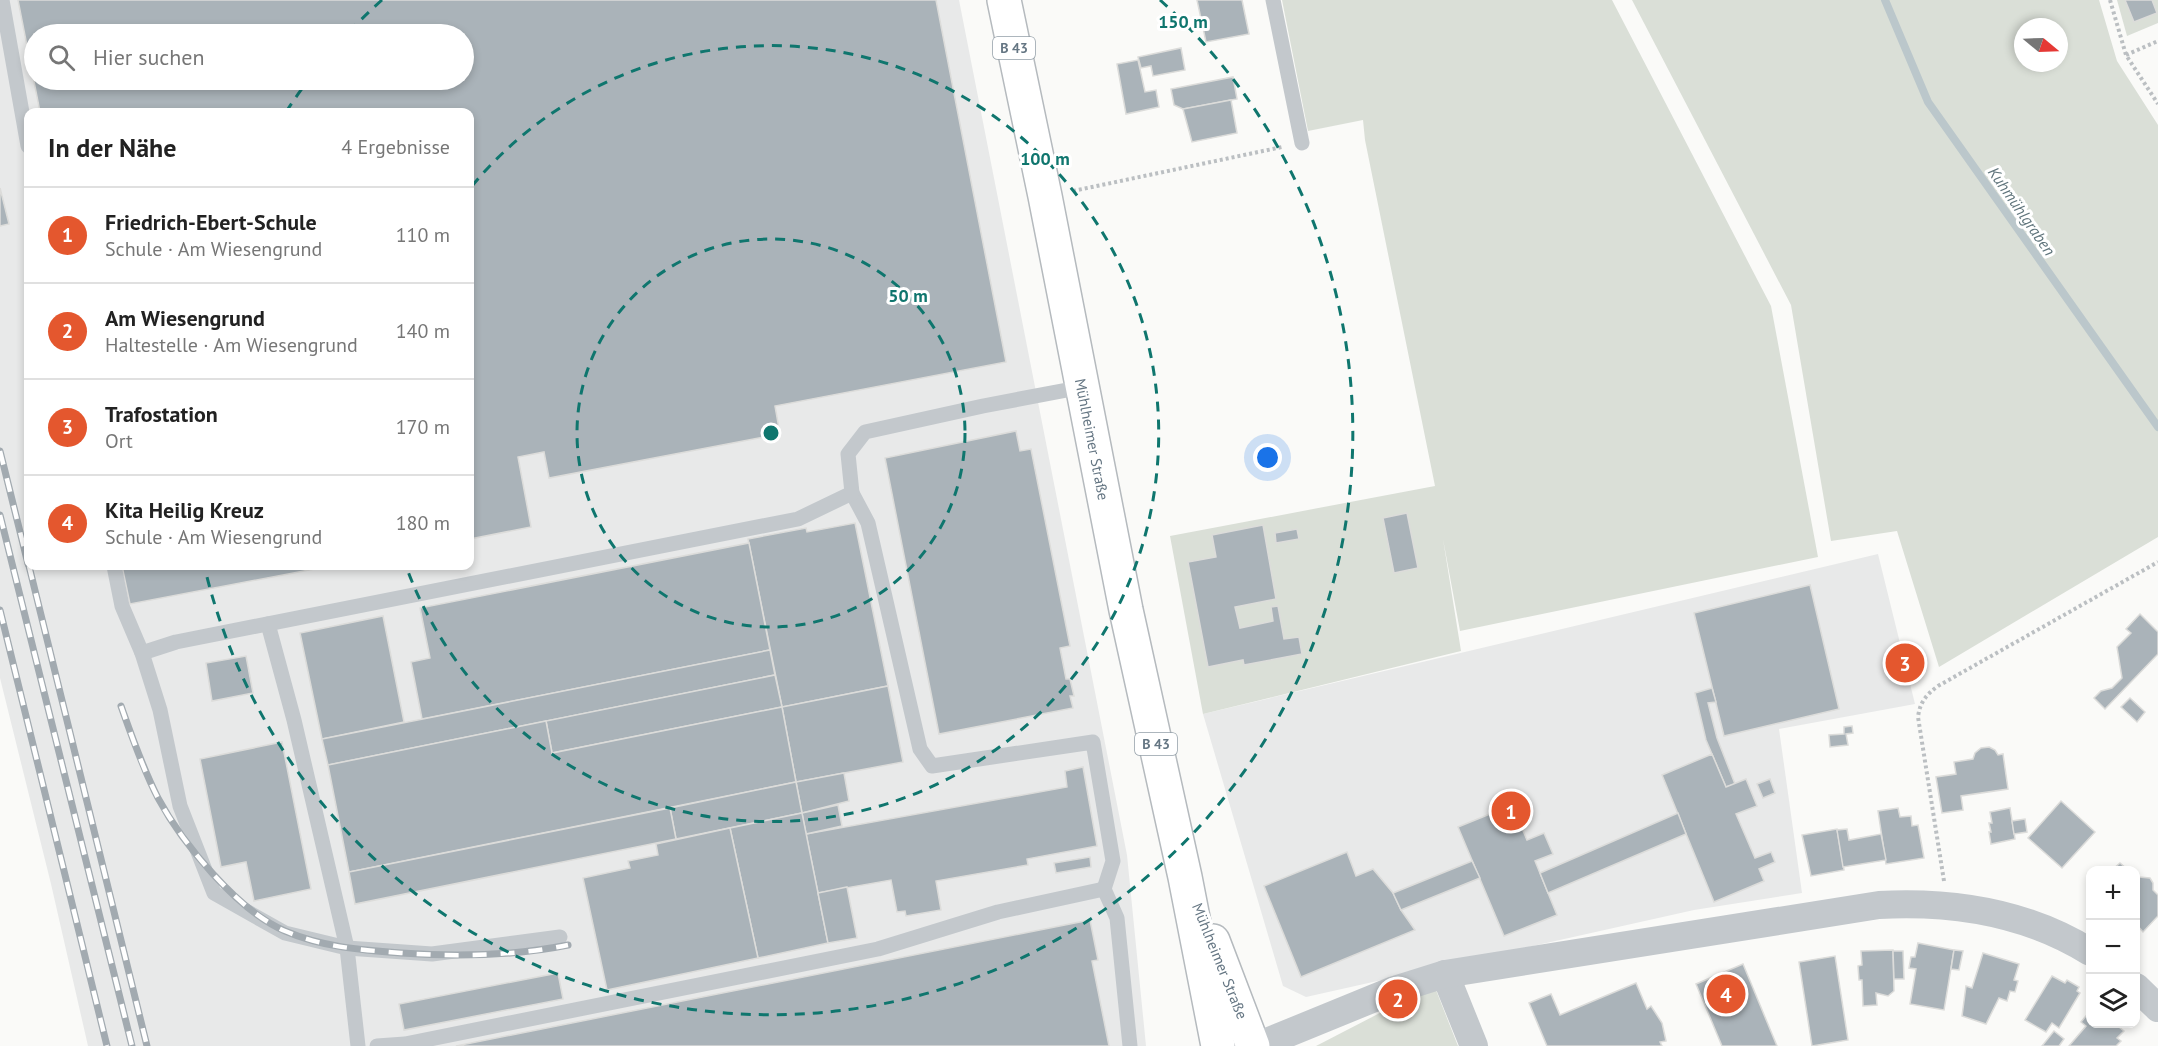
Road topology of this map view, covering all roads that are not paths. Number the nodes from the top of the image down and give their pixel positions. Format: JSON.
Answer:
{"nodes":[{"id":1,"x":3,"y":0,"type":"edge"},
{"id":2,"x":1004,"y":0,"type":"edge"},
{"id":3,"x":1273,"y":0,"type":"edge"},
{"id":4,"x":24,"y":123,"type":"edge"},
{"id":5,"x":1302,"y":142,"type":"road end"},
{"id":6,"x":1083,"y":387,"type":"junction"},
{"id":7,"x":852,"y":494,"type":"junction"},
{"id":8,"x":115,"y":570,"type":"edge"},
{"id":9,"x":268,"y":624,"type":"junction"},
{"id":10,"x":142,"y":653,"type":"junction"},
{"id":11,"x":1185,"y":877,"type":"junction"},
{"id":12,"x":1104,"y":889,"type":"junction"},
{"id":13,"x":560,"y":937,"type":"dead end"},
{"id":14,"x":347,"y":948,"type":"junction"},
{"id":15,"x":2086,"y":949,"type":"edge"},
{"id":16,"x":1445,"y":974,"type":"junction"},
{"id":17,"x":2140,"y":991,"type":"edge"},
{"id":18,"x":2158,"y":1008,"type":"edge"},
{"id":19,"x":358,"y":1046,"type":"edge"},
{"id":20,"x":377,"y":1046,"type":"edge"},
{"id":21,"x":1130,"y":1046,"type":"edge"},
{"id":22,"x":1218,"y":1046,"type":"edge"},
{"id":23,"x":1255,"y":1046,"type":"edge"},
{"id":24,"x":1474,"y":1046,"type":"edge"}],
"edges":[{"from":1,"to":4,"type":"lane"},
{"from":2,"to":6,"type":"main road","name":"Mühlheimer Straße","number":"B 43"},
{"from":3,"to":5,"type":"lane"},
{"from":6,"to":7,"type":"lane"},
{"from":6,"to":11,"type":"main road","name":"Mühlheimer Straße","number":"B 43"},
{"from":7,"to":9,"type":"lane"},
{"from":7,"to":12,"type":"lane"},
{"from":8,"to":10,"type":"lane"},
{"from":9,"to":10,"type":"lane"},
{"from":9,"to":14,"type":"lane"},
{"from":10,"to":14,"type":"lane"},
{"from":11,"to":22,"type":"main road","name":"Mühlheimer Straße"},
{"from":11,"to":23,"type":"main road","name":"Mühlheimer Straße","number":"B 43"},
{"from":12,"to":20,"type":"lane"},
{"from":12,"to":21,"type":"lane"},
{"from":13,"to":14,"type":"lane"},
{"from":14,"to":19,"type":"lane"},
{"from":15,"to":16,"type":"street"},
{"from":16,"to":23,"type":"street"},
{"from":16,"to":24,"type":"street"},
{"from":17,"to":18,"type":"street"}]}
